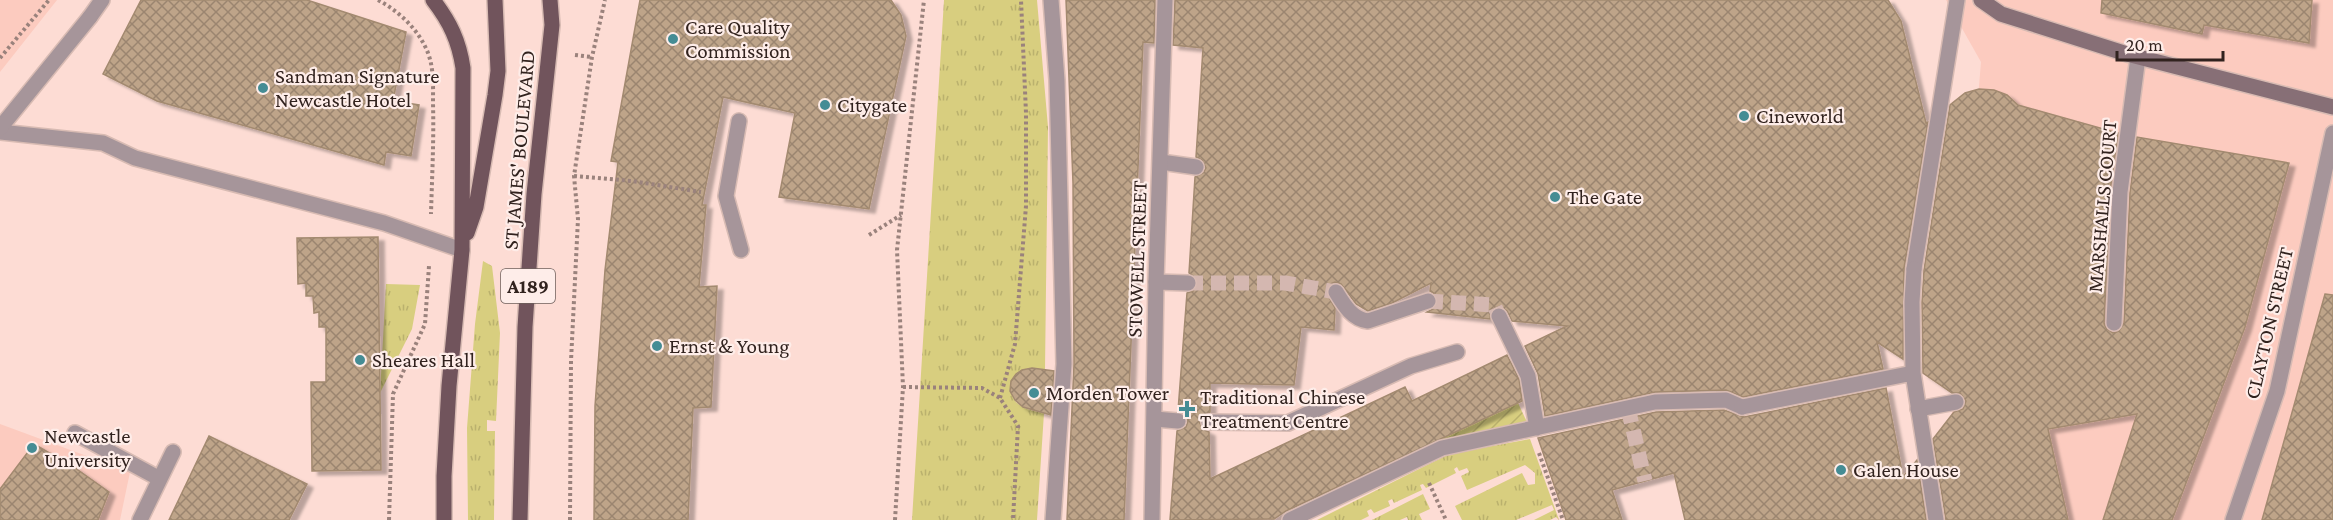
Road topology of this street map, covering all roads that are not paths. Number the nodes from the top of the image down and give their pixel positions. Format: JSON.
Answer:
{"nodes":[{"id":1,"x":102,"y":0,"type":"edge"},
{"id":2,"x":433,"y":0,"type":"edge"},
{"id":3,"x":495,"y":0,"type":"edge"},
{"id":4,"x":550,"y":0,"type":"edge"},
{"id":5,"x":1051,"y":0,"type":"edge"},
{"id":6,"x":1165,"y":0,"type":"edge"},
{"id":7,"x":1957,"y":0,"type":"edge"},
{"id":8,"x":1981,"y":0,"type":"edge"},
{"id":9,"x":2139,"y":57,"type":"junction"},
{"id":10,"x":2333,"y":106,"type":"edge"},
{"id":11,"x":740,"y":121,"type":"dead end"},
{"id":12,"x":0,"y":130,"type":"edge"},
{"id":13,"x":2333,"y":133,"type":"edge"},
{"id":14,"x":1161,"y":162,"type":"junction"},
{"id":15,"x":1196,"y":167,"type":"dead end"},
{"id":16,"x":462,"y":250,"type":"junction"},
{"id":17,"x":741,"y":250,"type":"dead end"},
{"id":18,"x":1156,"y":282,"type":"junction"},
{"id":19,"x":1188,"y":283,"type":"tunnel mouth"},
{"id":20,"x":1336,"y":292,"type":"tunnel mouth"},
{"id":21,"x":1428,"y":301,"type":"tunnel mouth"},
{"id":22,"x":1499,"y":316,"type":"tunnel mouth"},
{"id":23,"x":2114,"y":323,"type":"dead end"},
{"id":24,"x":1457,"y":352,"type":"dead end"},
{"id":25,"x":1912,"y":373,"type":"junction"},
{"id":26,"x":1956,"y":402,"type":"dead end"},
{"id":27,"x":1918,"y":409,"type":"junction"},
{"id":28,"x":1155,"y":419,"type":"junction"},
{"id":29,"x":1178,"y":421,"type":"dead end"},
{"id":30,"x":1209,"y":422,"type":"dead end"},
{"id":31,"x":1534,"y":429,"type":"junction"},
{"id":32,"x":75,"y":433,"type":"dead end"},
{"id":33,"x":173,"y":452,"type":"dead end"},
{"id":34,"x":160,"y":479,"type":"junction"},
{"id":35,"x":140,"y":520,"type":"edge"},
{"id":36,"x":444,"y":520,"type":"edge"},
{"id":37,"x":520,"y":520,"type":"edge"},
{"id":38,"x":1053,"y":520,"type":"edge"},
{"id":39,"x":1152,"y":520,"type":"edge"},
{"id":40,"x":1290,"y":520,"type":"edge"},
{"id":41,"x":1936,"y":520,"type":"edge"},
{"id":42,"x":2233,"y":520,"type":"edge"}],
"edges":[{"from":1,"to":12,"type":"street"},
{"from":2,"to":16,"type":"main road","name":"ST JAMES' BOULEVARD"},
{"from":3,"to":16,"type":"main road","name":"ST JAMES' BOULEVARD"},
{"from":4,"to":37,"type":"main road","name":"ST JAMES' BOULEVARD","number":"A189"},
{"from":5,"to":38,"type":"street"},
{"from":6,"to":14,"type":"street","name":"STOWELL STREET"},
{"from":7,"to":25,"type":"street"},
{"from":8,"to":9,"type":"main road"},
{"from":9,"to":10,"type":"main road"},
{"from":9,"to":23,"type":"street","name":"MARSHALLS COURT"},
{"from":11,"to":17,"type":"street"},
{"from":12,"to":16,"type":"street"},
{"from":13,"to":42,"type":"street","name":"CLAYTON STREET"},
{"from":14,"to":15,"type":"street"},
{"from":14,"to":18,"type":"street","name":"STOWELL STREET"},
{"from":16,"to":36,"type":"main road","name":"ST JAMES' BOULEVARD"},
{"from":18,"to":19,"type":"street"},
{"from":18,"to":28,"type":"street","name":"STOWELL STREET"},
{"from":20,"to":21,"type":"street"},
{"from":22,"to":31,"type":"street"},
{"from":24,"to":30,"type":"street"},
{"from":25,"to":27,"type":"street"},
{"from":25,"to":31,"type":"street"},
{"from":26,"to":27,"type":"street"},
{"from":27,"to":41,"type":"street"},
{"from":28,"to":29,"type":"street"},
{"from":28,"to":39,"type":"street","name":"STOWELL STREET"},
{"from":31,"to":40,"type":"street"},
{"from":32,"to":34,"type":"street"},
{"from":33,"to":34,"type":"street"},
{"from":34,"to":35,"type":"street"}]}
